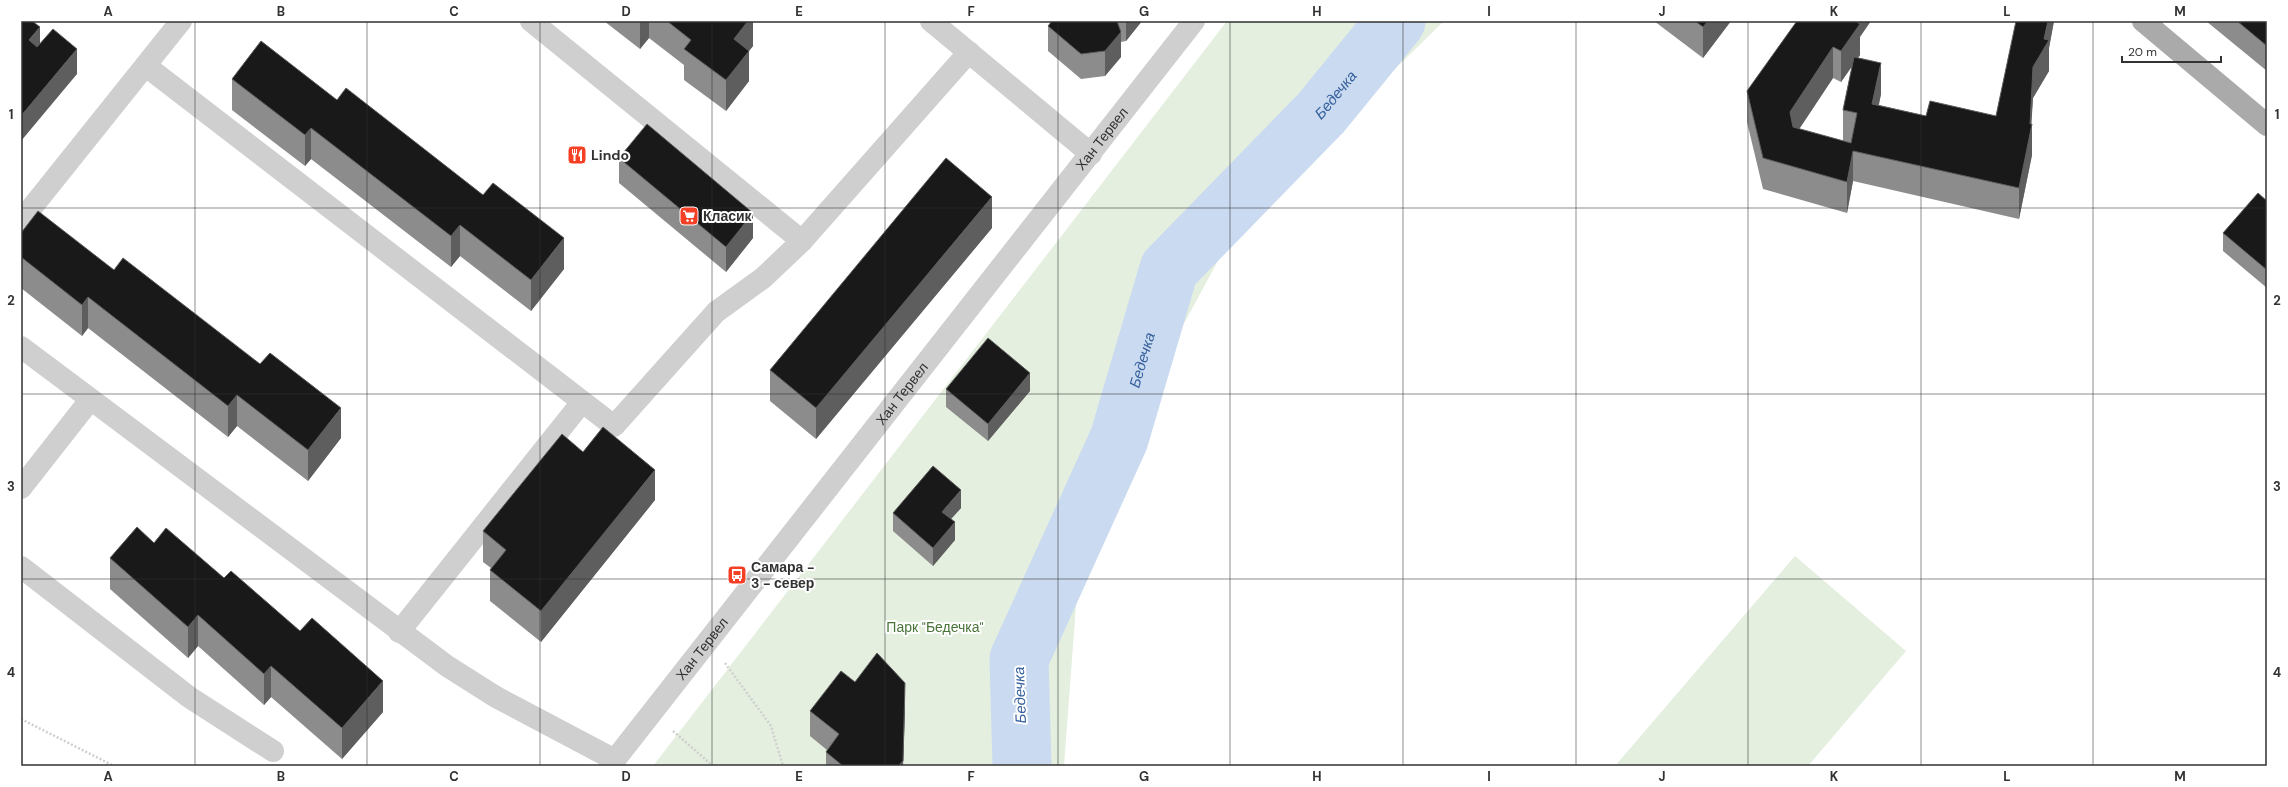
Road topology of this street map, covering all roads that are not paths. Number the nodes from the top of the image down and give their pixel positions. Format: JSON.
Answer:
{"nodes":[{"id":1,"x":181,"y":21,"type":"edge"},
{"id":2,"x":532,"y":21,"type":"edge"},
{"id":3,"x":931,"y":21,"type":"edge"},
{"id":4,"x":1194,"y":21,"type":"edge"},
{"id":5,"x":2143,"y":21,"type":"edge"},
{"id":6,"x":2157,"y":21,"type":"edge"},
{"id":7,"x":969,"y":52,"type":"junction"},
{"id":8,"x":2193,"y":63,"type":"junction"},
{"id":9,"x":146,"y":66,"type":"junction"},
{"id":10,"x":2267,"y":125,"type":"edge"},
{"id":11,"x":1091,"y":154,"type":"junction"},
{"id":12,"x":21,"y":220,"type":"edge"},
{"id":13,"x":802,"y":241,"type":"junction"},
{"id":14,"x":21,"y":347,"type":"edge"},
{"id":15,"x":90,"y":400,"type":"junction"},
{"id":16,"x":582,"y":402,"type":"junction"},
{"id":17,"x":21,"y":488,"type":"edge"},
{"id":18,"x":21,"y":567,"type":"edge"},
{"id":19,"x":399,"y":632,"type":"junction"},
{"id":20,"x":273,"y":752,"type":"dead end"},
{"id":21,"x":613,"y":763,"type":"edge"}],
"edges":[{"from":1,"to":9,"type":"street"},
{"from":2,"to":13,"type":"street"},
{"from":3,"to":7,"type":"street"},
{"from":4,"to":11,"type":"street","name":"Хан Тервел"},
{"from":5,"to":8,"type":"main road"},
{"from":6,"to":8,"type":"main road"},
{"from":7,"to":11,"type":"street"},
{"from":7,"to":13,"type":"street"},
{"from":8,"to":10,"type":"main road"},
{"from":9,"to":12,"type":"street"},
{"from":9,"to":16,"type":"street"},
{"from":11,"to":21,"type":"street","name":"Хан Тервел"},
{"from":13,"to":16,"type":"street"},
{"from":14,"to":15,"type":"street"},
{"from":15,"to":17,"type":"street"},
{"from":15,"to":19,"type":"street"},
{"from":16,"to":19,"type":"street"},
{"from":18,"to":20,"type":"street"},
{"from":19,"to":21,"type":"street"}]}
